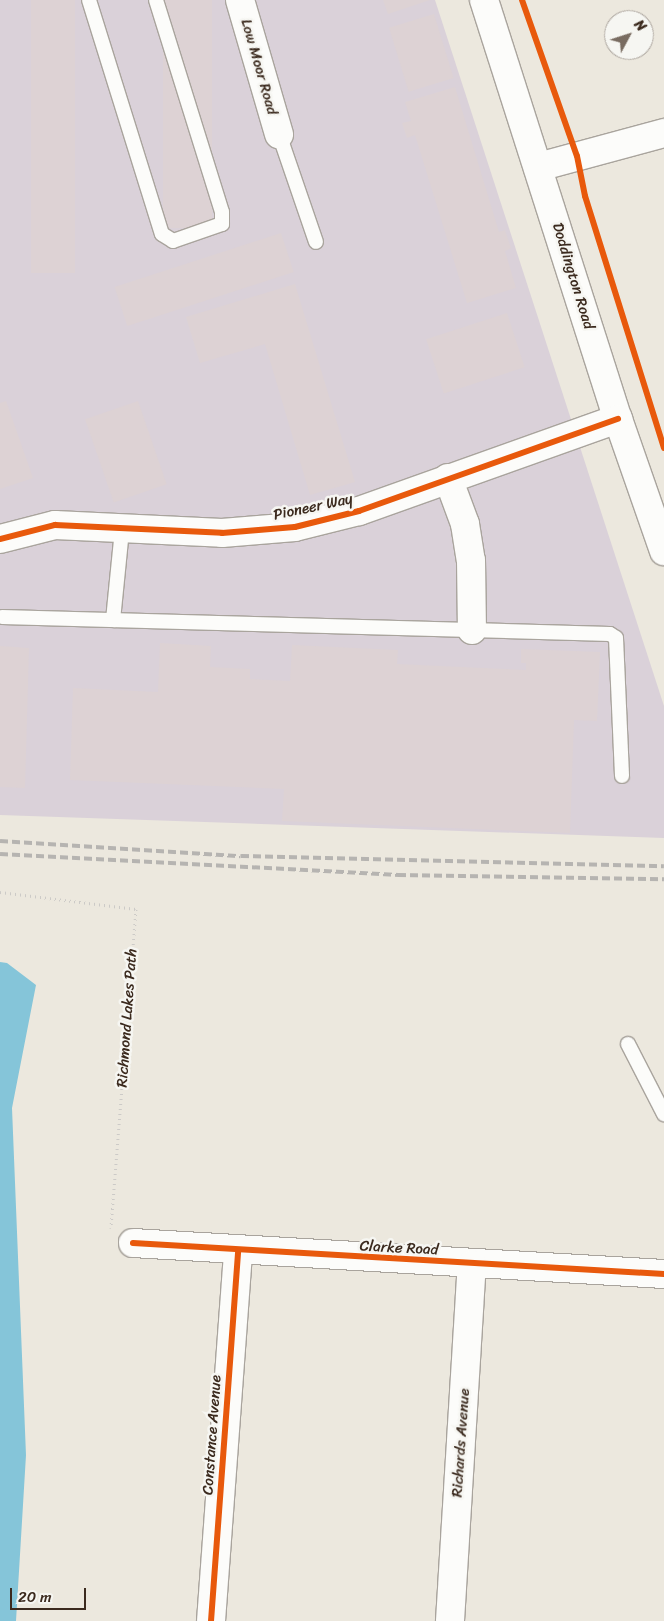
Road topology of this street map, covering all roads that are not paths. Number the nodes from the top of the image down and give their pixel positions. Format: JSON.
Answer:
{"nodes":[{"id":1,"x":89,"y":0,"type":"edge"},
{"id":2,"x":156,"y":0,"type":"edge"},
{"id":3,"x":240,"y":0,"type":"edge"},
{"id":4,"x":484,"y":0,"type":"edge"},
{"id":5,"x":664,"y":133,"type":"edge"},
{"id":6,"x":278,"y":134,"type":"joint"},
{"id":7,"x":538,"y":167,"type":"junction"},
{"id":8,"x":316,"y":242,"type":"dead end"},
{"id":9,"x":618,"y":419,"type":"junction"},
{"id":10,"x":448,"y":478,"type":"junction"},
{"id":11,"x":122,"y":530,"type":"junction"},
{"id":12,"x":0,"y":539,"type":"edge"},
{"id":13,"x":664,"y":551,"type":"edge"},
{"id":14,"x":2,"y":617,"type":"dead end"},
{"id":15,"x":113,"y":620,"type":"junction"},
{"id":16,"x":472,"y":630,"type":"junction"},
{"id":17,"x":622,"y":776,"type":"dead end"},
{"id":18,"x":628,"y":1044,"type":"dead end"},
{"id":19,"x":664,"y":1114,"type":"edge"},
{"id":20,"x":133,"y":1243,"type":"road end"},
{"id":21,"x":238,"y":1250,"type":"junction"},
{"id":22,"x":472,"y":1265,"type":"junction"},
{"id":23,"x":664,"y":1274,"type":"edge"},
{"id":24,"x":211,"y":1621,"type":"edge"},
{"id":25,"x":450,"y":1621,"type":"edge"}],
"edges":[{"from":1,"to":2,"type":"lane"},
{"from":3,"to":6,"type":"street","name":"Low Moor Road"},
{"from":4,"to":7,"type":"street","name":"Doddington Road"},
{"from":5,"to":7,"type":"street"},
{"from":6,"to":8,"type":"lane"},
{"from":7,"to":9,"type":"street","name":"Doddington Road"},
{"from":9,"to":10,"type":"street","name":"Pioneer Way"},
{"from":9,"to":13,"type":"street","name":"Doddington Road"},
{"from":10,"to":11,"type":"street","name":"Pioneer Way"},
{"from":10,"to":16,"type":"street"},
{"from":11,"to":12,"type":"street","name":"Pioneer Way"},
{"from":11,"to":15,"type":"lane"},
{"from":14,"to":15,"type":"lane"},
{"from":15,"to":16,"type":"lane"},
{"from":16,"to":17,"type":"lane"},
{"from":18,"to":19,"type":"lane"},
{"from":20,"to":21,"type":"street","name":"Clarke Road"},
{"from":21,"to":22,"type":"street","name":"Clarke Road"},
{"from":21,"to":24,"type":"street","name":"Constance Avenue"},
{"from":22,"to":23,"type":"street","name":"Clarke Road"},
{"from":22,"to":25,"type":"street","name":"Richards Avenue"}]}
